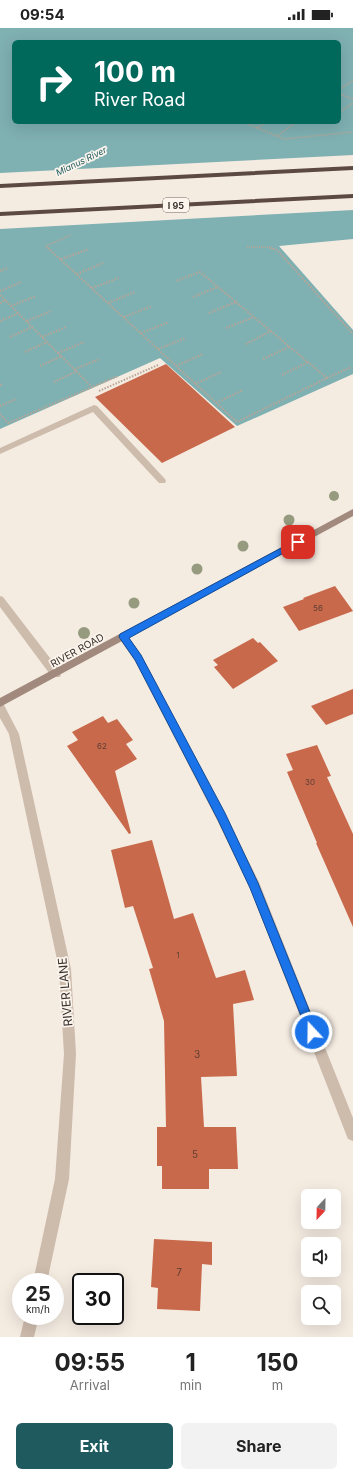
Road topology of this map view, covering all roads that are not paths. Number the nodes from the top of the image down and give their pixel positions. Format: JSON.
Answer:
{"nodes":[{"id":1,"x":353,"y":168,"type":"edge"},
{"id":2,"x":0,"y":186,"type":"edge"},
{"id":3,"x":353,"y":196,"type":"edge"},
{"id":4,"x":0,"y":214,"type":"edge"},
{"id":5,"x":0,"y":451,"type":"edge"},
{"id":6,"x":162,"y":482,"type":"dead end"},
{"id":7,"x":353,"y":512,"type":"edge"},
{"id":8,"x":0,"y":600,"type":"edge"},
{"id":9,"x":123,"y":637,"type":"junction"},
{"id":10,"x":56,"y":674,"type":"junction"},
{"id":11,"x":0,"y":703,"type":"edge"},
{"id":12,"x":0,"y":708,"type":"edge"},
{"id":13,"x":353,"y":1134,"type":"edge"},
{"id":14,"x":42,"y":1273,"type":"edge"},
{"id":15,"x":30,"y":1325,"type":"edge"},
{"id":16,"x":27,"y":1337,"type":"edge"}],
"edges":[{"from":1,"to":2,"type":"highway"},
{"from":3,"to":4,"type":"highway","number":"I 95"},
{"from":5,"to":6,"type":"street"},
{"from":7,"to":9,"type":"main road","name":"RIVER ROAD"},
{"from":8,"to":10,"type":"street"},
{"from":9,"to":10,"type":"main road","name":"RIVER ROAD"},
{"from":9,"to":13,"type":"street"},
{"from":10,"to":11,"type":"main road","name":"RIVER ROAD"},
{"from":12,"to":14,"type":"street","name":"RIVER LANE"},
{"from":15,"to":16,"type":"street"}]}
